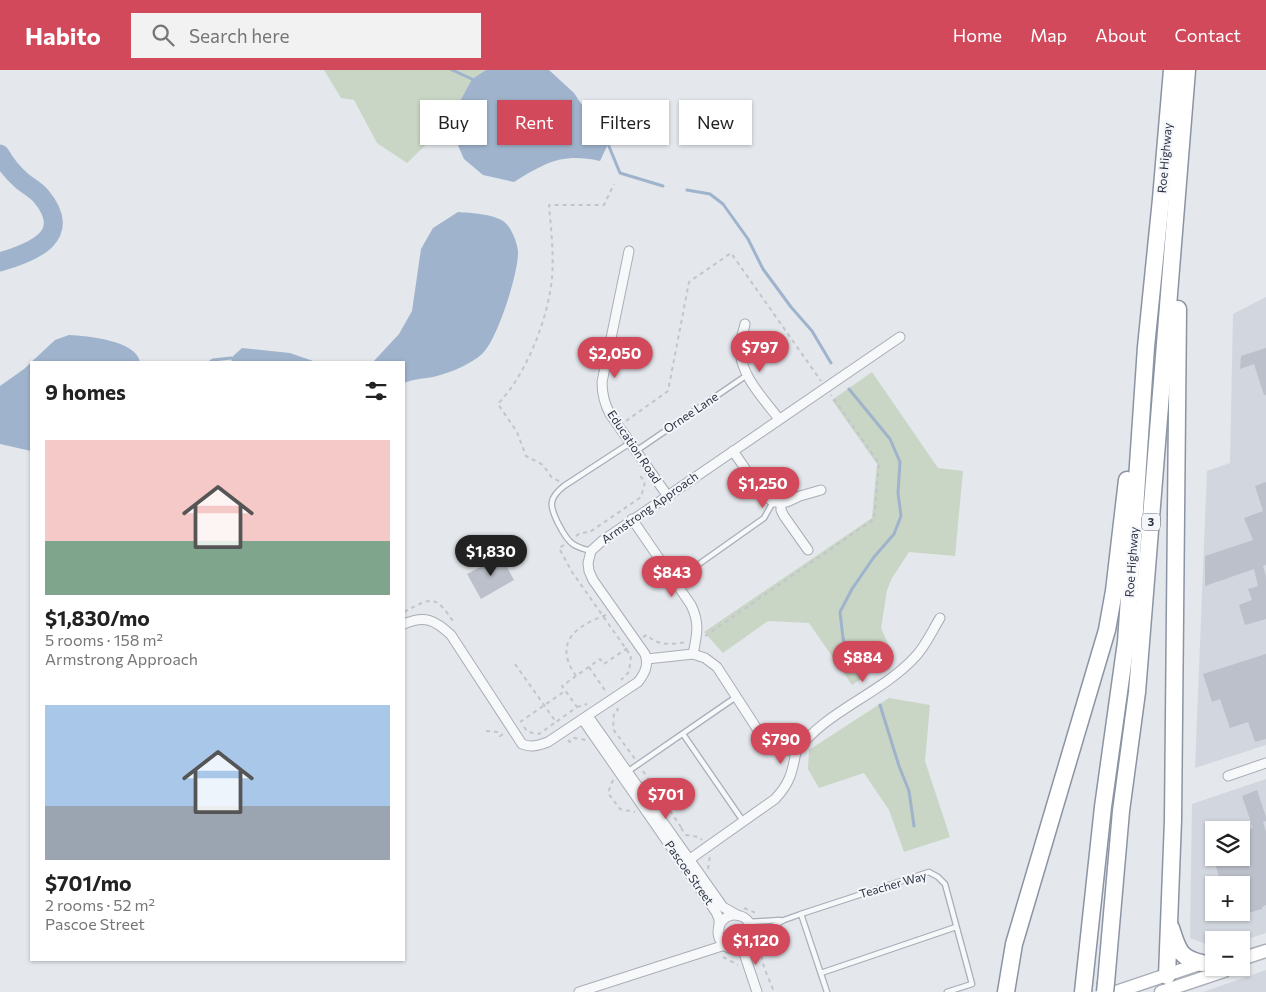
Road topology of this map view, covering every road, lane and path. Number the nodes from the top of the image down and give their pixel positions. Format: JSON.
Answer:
{"nodes":[{"id":1,"x":1172,"y":70,"type":"edge"},
{"id":2,"x":1187,"y":70,"type":"edge"},
{"id":3,"x":614,"y":184,"type":"dead end"},
{"id":4,"x":1175,"y":232,"type":"junction"},
{"id":5,"x":629,"y":251,"type":"dead end"},
{"id":6,"x":745,"y":324,"type":"dead end"},
{"id":7,"x":900,"y":337,"type":"dead end"},
{"id":8,"x":1146,"y":347,"type":"junction"},
{"id":9,"x":747,"y":375,"type":"junction"},
{"id":10,"x":826,"y":387,"type":"junction"},
{"id":11,"x":779,"y":419,"type":"junction"},
{"id":12,"x":619,"y":426,"type":"junction"},
{"id":13,"x":630,"y":442,"type":"junction"},
{"id":14,"x":636,"y":451,"type":"junction"},
{"id":15,"x":733,"y":452,"type":"junction"},
{"id":16,"x":640,"y":475,"type":"dead end"},
{"id":17,"x":564,"y":486,"type":"junction"},
{"id":18,"x":820,"y":490,"type":"dead end"},
{"id":19,"x":666,"y":495,"type":"junction"},
{"id":20,"x":777,"y":503,"type":"junction"},
{"id":21,"x":632,"y":519,"type":"junction"},
{"id":22,"x":569,"y":541,"type":"junction"},
{"id":23,"x":808,"y":550,"type":"dead end"},
{"id":24,"x":591,"y":551,"type":"junction"},
{"id":25,"x":675,"y":581,"type":"junction"},
{"id":26,"x":616,"y":612,"type":"junction"},
{"id":27,"x":602,"y":616,"type":"junction"},
{"id":28,"x":940,"y":618,"type":"dead end"},
{"id":29,"x":405,"y":624,"type":"edge"},
{"id":30,"x":696,"y":641,"type":"junction"},
{"id":31,"x":637,"y":642,"type":"junction"},
{"id":32,"x":626,"y":649,"type":"junction"},
{"id":33,"x":694,"y":654,"type":"junction"},
{"id":34,"x":647,"y":659,"type":"junction"},
{"id":35,"x":515,"y":664,"type":"dead end"},
{"id":36,"x":576,"y":676,"type":"junction"},
{"id":37,"x":619,"y":683,"type":"dead end"},
{"id":38,"x":565,"y":691,"type":"junction"},
{"id":39,"x":736,"y":697,"type":"junction"},
{"id":40,"x":591,"y":702,"type":"dead end"},
{"id":41,"x":544,"y":705,"type":"junction"},
{"id":42,"x":577,"y":707,"type":"junction"},
{"id":43,"x":585,"y":718,"type":"junction"},
{"id":44,"x":556,"y":722,"type":"junction"},
{"id":45,"x":683,"y":734,"type":"junction"},
{"id":46,"x":796,"y":752,"type":"junction"},
{"id":47,"x":1266,"y":763,"type":"edge"},
{"id":48,"x":628,"y":772,"type":"junction"},
{"id":49,"x":1228,"y":776,"type":"dead end"},
{"id":50,"x":743,"y":821,"type":"junction"},
{"id":51,"x":681,"y":827,"type":"dead end"},
{"id":52,"x":707,"y":846,"type":"junction"},
{"id":53,"x":686,"y":861,"type":"junction"},
{"id":54,"x":708,"y":870,"type":"dead end"},
{"id":55,"x":739,"y":905,"type":"dead end"},
{"id":56,"x":801,"y":914,"type":"junction"},
{"id":57,"x":737,"y":915,"type":"junction"},
{"id":58,"x":759,"y":915,"type":"dead end"},
{"id":59,"x":1168,"y":918,"type":"junction"},
{"id":60,"x":784,"y":920,"type":"junction"},
{"id":61,"x":749,"y":922,"type":"junction"},
{"id":62,"x":956,"y":927,"type":"junction"},
{"id":63,"x":719,"y":930,"type":"junction"},
{"id":64,"x":763,"y":931,"type":"junction"},
{"id":65,"x":751,"y":938,"type":"junction"},
{"id":66,"x":725,"y":945,"type":"junction"},
{"id":67,"x":740,"y":948,"type":"junction"},
{"id":68,"x":1266,"y":951,"type":"edge"},
{"id":69,"x":716,"y":955,"type":"dead end"},
{"id":70,"x":1250,"y":956,"type":"edge"},
{"id":71,"x":1205,"y":961,"type":"edge"},
{"id":72,"x":1205,"y":963,"type":"edge"},
{"id":73,"x":739,"y":966,"type":"dead end"},
{"id":74,"x":821,"y":973,"type":"junction"},
{"id":75,"x":1205,"y":976,"type":"edge"},
{"id":76,"x":1163,"y":987,"type":"edge"},
{"id":77,"x":1109,"y":989,"type":"edge"},
{"id":78,"x":1005,"y":991,"type":"edge"},
{"id":79,"x":1083,"y":991,"type":"edge"},
{"id":80,"x":579,"y":992,"type":"edge"},
{"id":81,"x":752,"y":992,"type":"edge"},
{"id":82,"x":756,"y":992,"type":"edge"},
{"id":83,"x":774,"y":992,"type":"edge"},
{"id":84,"x":827,"y":992,"type":"edge"},
{"id":85,"x":947,"y":992,"type":"edge"}],
"edges":[{"from":1,"to":8,"type":"highway","name":"Roe Highway","number":"3"},
{"from":2,"to":4,"type":"highway","name":"Roe Highway","number":"3"},
{"from":3,"to":17,"type":"path"},
{"from":4,"to":59,"type":"highway"},
{"from":4,"to":77,"type":"highway","name":"Roe Highway","number":"3"},
{"from":5,"to":12,"type":"street","name":"Education Road"},
{"from":6,"to":9,"type":"street"},
{"from":7,"to":10,"type":"street","name":"Armstrong Approach"},
{"from":8,"to":78,"type":"highway"},
{"from":8,"to":79,"type":"highway","name":"Roe Highway","number":"3"},
{"from":9,"to":11,"type":"street"},
{"from":9,"to":14,"type":"lane","name":"Ornee Lane"},
{"from":10,"to":11,"type":"street","name":"Armstrong Approach"},
{"from":10,"to":12,"type":"path"},
{"from":10,"to":30,"type":"path"},
{"from":11,"to":15,"type":"street","name":"Armstrong Approach"},
{"from":12,"to":13,"type":"street","name":"Education Road"},
{"from":13,"to":14,"type":"street","name":"Education Road"},
{"from":13,"to":17,"type":"lane"},
{"from":14,"to":19,"type":"street","name":"Education Road"},
{"from":15,"to":19,"type":"street","name":"Armstrong Approach"},
{"from":15,"to":20,"type":"street"},
{"from":16,"to":22,"type":"path"},
{"from":17,"to":22,"type":"lane"},
{"from":18,"to":20,"type":"street"},
{"from":19,"to":21,"type":"street","name":"Armstrong Approach"},
{"from":20,"to":23,"type":"street"},
{"from":20,"to":25,"type":"lane"},
{"from":21,"to":24,"type":"street","name":"Armstrong Approach"},
{"from":21,"to":25,"type":"street"},
{"from":22,"to":24,"type":"lane"},
{"from":22,"to":27,"type":"path"},
{"from":24,"to":26,"type":"street","name":"Armstrong Approach"},
{"from":25,"to":30,"type":"street"},
{"from":26,"to":27,"type":"path"},
{"from":26,"to":31,"type":"street","name":"Armstrong Approach"},
{"from":27,"to":32,"type":"path"},
{"from":27,"to":36,"type":"path"},
{"from":28,"to":46,"type":"street"},
{"from":29,"to":43,"type":"street"},
{"from":30,"to":31,"type":"path"},
{"from":30,"to":33,"type":"street"},
{"from":31,"to":32,"type":"path"},
{"from":31,"to":34,"type":"street","name":"Armstrong Approach"},
{"from":32,"to":36,"type":"path"},
{"from":32,"to":37,"type":"path"},
{"from":33,"to":34,"type":"street"},
{"from":33,"to":39,"type":"street"},
{"from":34,"to":43,"type":"street"},
{"from":35,"to":41,"type":"path"},
{"from":36,"to":38,"type":"path"},
{"from":38,"to":41,"type":"path"},
{"from":38,"to":42,"type":"path"},
{"from":39,"to":45,"type":"lane"},
{"from":39,"to":46,"type":"street"},
{"from":40,"to":42,"type":"path"},
{"from":41,"to":44,"type":"path"},
{"from":41,"to":44,"type":"path"},
{"from":42,"to":44,"type":"path"},
{"from":43,"to":48,"type":"street","name":"Pascoe Street"},
{"from":43,"to":53,"type":"street","name":"Pascoe Street"},
{"from":45,"to":48,"type":"lane"},
{"from":45,"to":50,"type":"lane"},
{"from":46,"to":50,"type":"street"},
{"from":47,"to":49,"type":"street"},
{"from":48,"to":53,"type":"street","name":"Pascoe Street"},
{"from":50,"to":52,"type":"street"},
{"from":51,"to":52,"type":"path"},
{"from":52,"to":53,"type":"street"},
{"from":52,"to":54,"type":"path"},
{"from":53,"to":57,"type":"street","name":"Pascoe Street"},
{"from":53,"to":63,"type":"street","name":"Pascoe Street"},
{"from":55,"to":58,"type":"path"},
{"from":56,"to":60,"type":"lane","name":"Teacher Way"},
{"from":56,"to":62,"type":"lane","name":"Teacher Way"},
{"from":56,"to":74,"type":"lane"},
{"from":57,"to":61,"type":"street"},
{"from":57,"to":63,"type":"street"},
{"from":59,"to":71,"type":"highway"},
{"from":59,"to":76,"type":"highway"},
{"from":60,"to":61,"type":"lane"},
{"from":60,"to":64,"type":"lane","name":"Teacher Way"},
{"from":61,"to":65,"type":"street"},
{"from":62,"to":74,"type":"lane"},
{"from":62,"to":85,"type":"lane","name":"Teacher Way"},
{"from":63,"to":66,"type":"street"},
{"from":64,"to":65,"type":"lane","name":"Teacher Way"},
{"from":64,"to":83,"type":"path"},
{"from":65,"to":67,"type":"street"},
{"from":66,"to":67,"type":"street"},
{"from":66,"to":80,"type":"street"},
{"from":67,"to":81,"type":"street"},
{"from":67,"to":82,"type":"street"},
{"from":68,"to":70,"type":"main road"},
{"from":69,"to":73,"type":"path"},
{"from":72,"to":76,"type":"main road"},
{"from":74,"to":84,"type":"lane"},
{"from":75,"to":76,"type":"main road"},
{"from":76,"to":77,"type":"main road"}]}
